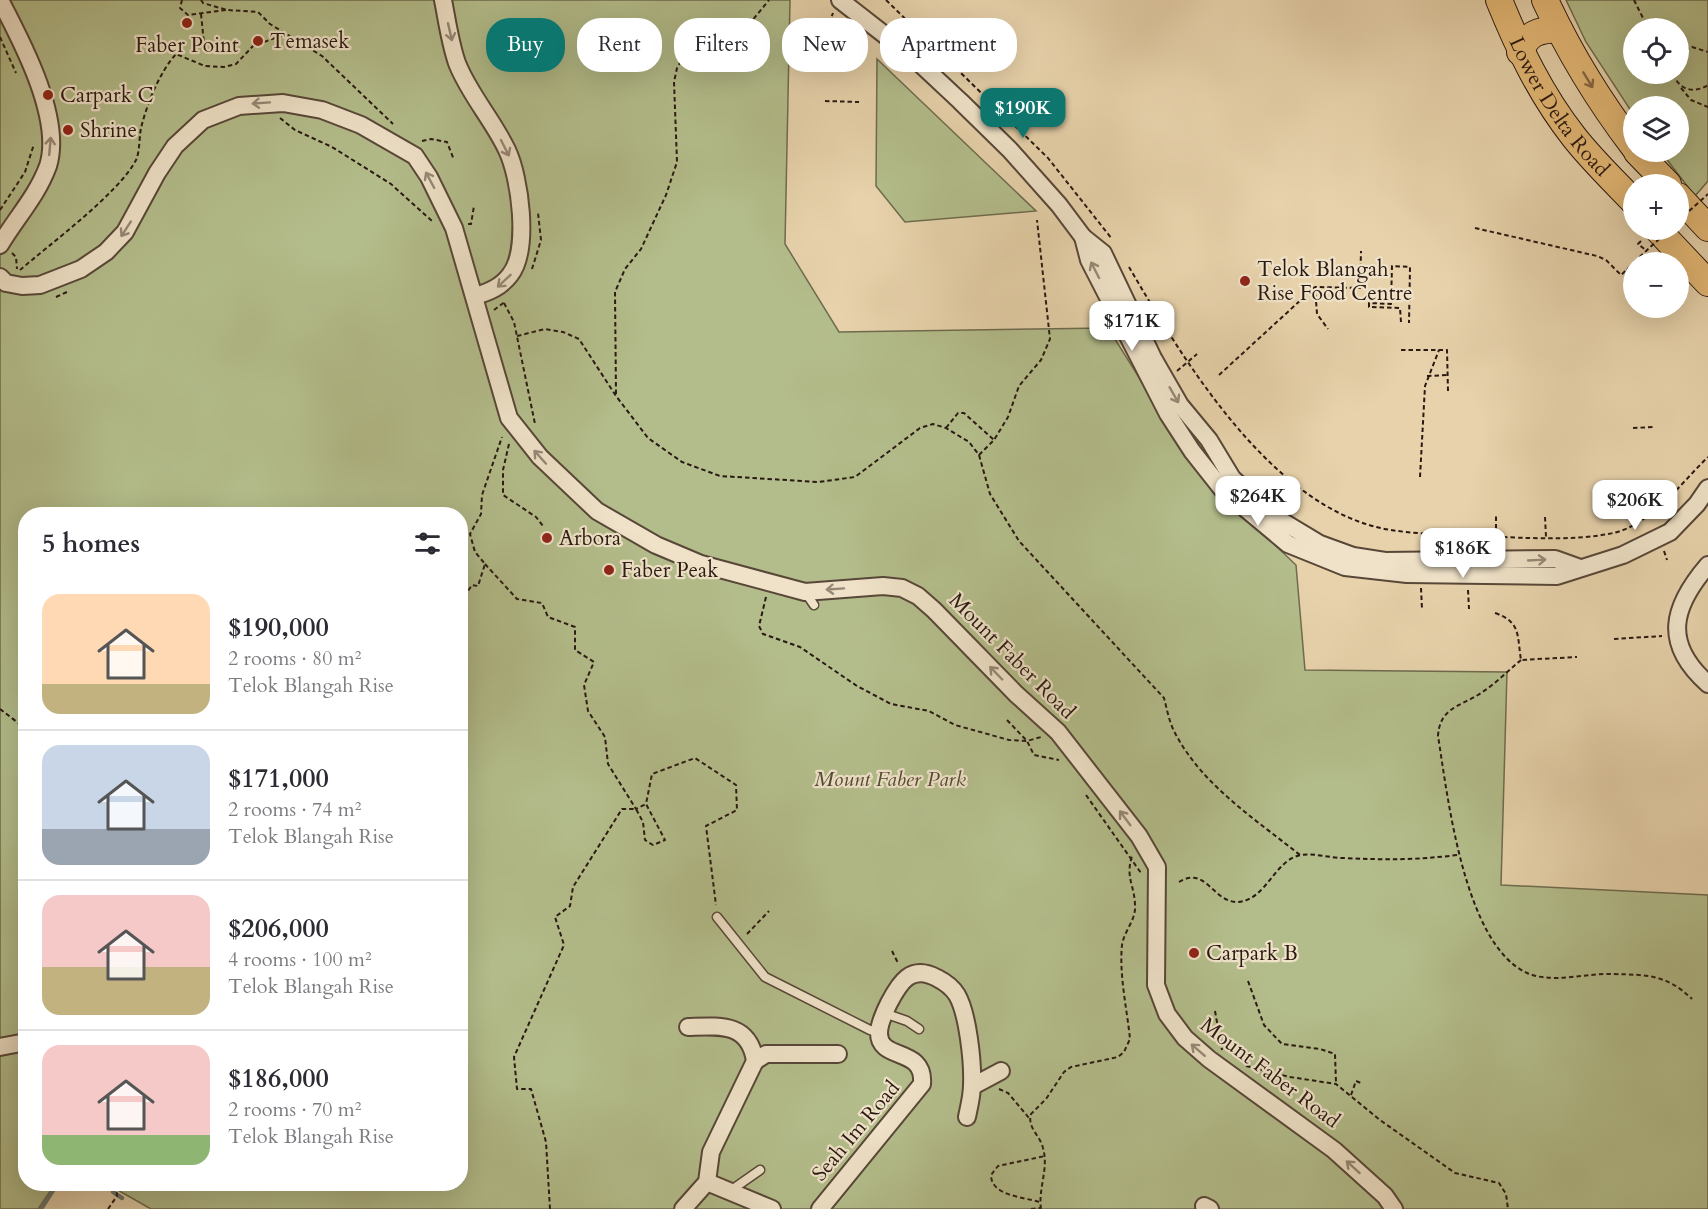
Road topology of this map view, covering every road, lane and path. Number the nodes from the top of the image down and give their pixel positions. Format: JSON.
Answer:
{"nodes":[{"id":1,"x":0,"y":0,"type":"edge"},
{"id":2,"x":182,"y":0,"type":"edge"},
{"id":3,"x":201,"y":0,"type":"edge"},
{"id":4,"x":443,"y":0,"type":"edge"},
{"id":5,"x":769,"y":0,"type":"edge"},
{"id":6,"x":1499,"y":0,"type":"edge"},
{"id":7,"x":1545,"y":0,"type":"edge"},
{"id":8,"x":1634,"y":0,"type":"edge"},
{"id":9,"x":838,"y":4,"type":"edge"},
{"id":10,"x":227,"y":10,"type":"junction"},
{"id":11,"x":201,"y":14,"type":"junction"},
{"id":12,"x":831,"y":18,"type":"edge"},
{"id":13,"x":1643,"y":18,"type":"edge"},
{"id":14,"x":1559,"y":29,"type":"junction"},
{"id":15,"x":286,"y":34,"type":"junction"},
{"id":16,"x":204,"y":43,"type":"dead end"},
{"id":17,"x":1689,"y":48,"type":"edge"},
{"id":18,"x":1520,"y":52,"type":"junction"},
{"id":19,"x":1708,"y":52,"type":"edge"},
{"id":20,"x":1678,"y":84,"type":"edge"},
{"id":21,"x":1680,"y":84,"type":"edge"},
{"id":22,"x":1708,"y":85,"type":"edge"},
{"id":23,"x":825,"y":101,"type":"dead end"},
{"id":24,"x":859,"y":102,"type":"dead end"},
{"id":25,"x":1708,"y":107,"type":"edge"},
{"id":26,"x":398,"y":128,"type":"dead end"},
{"id":27,"x":295,"y":130,"type":"dead end"},
{"id":28,"x":1623,"y":133,"type":"edge"},
{"id":29,"x":35,"y":141,"type":"dead end"},
{"id":30,"x":414,"y":143,"type":"dead end"},
{"id":31,"x":454,"y":160,"type":"dead end"},
{"id":32,"x":1647,"y":162,"type":"edge"},
{"id":33,"x":1658,"y":174,"type":"edge"},
{"id":34,"x":1623,"y":190,"type":"edge"},
{"id":35,"x":1708,"y":194,"type":"edge"},
{"id":36,"x":1689,"y":208,"type":"edge"},
{"id":37,"x":0,"y":210,"type":"edge"},
{"id":38,"x":1689,"y":211,"type":"edge"},
{"id":39,"x":428,"y":219,"type":"dead end"},
{"id":40,"x":1037,"y":220,"type":"dead end"},
{"id":41,"x":1475,"y":228,"type":"dead end"},
{"id":42,"x":1708,"y":228,"type":"edge"},
{"id":43,"x":1083,"y":237,"type":"junction"},
{"id":44,"x":1658,"y":240,"type":"edge"},
{"id":45,"x":1667,"y":240,"type":"edge"},
{"id":46,"x":0,"y":245,"type":"edge"},
{"id":47,"x":1361,"y":251,"type":"dead end"},
{"id":48,"x":1646,"y":252,"type":"edge"},
{"id":49,"x":18,"y":272,"type":"dead end"},
{"id":50,"x":1623,"y":273,"type":"edge"},
{"id":51,"x":0,"y":276,"type":"edge"},
{"id":52,"x":1708,"y":283,"type":"edge"},
{"id":53,"x":1315,"y":287,"type":"junction"},
{"id":54,"x":475,"y":296,"type":"junction"},
{"id":55,"x":488,"y":314,"type":"dead end"},
{"id":56,"x":1401,"y":322,"type":"dead end"},
{"id":57,"x":1409,"y":323,"type":"dead end"},
{"id":58,"x":1328,"y":329,"type":"dead end"},
{"id":59,"x":517,"y":336,"type":"junction"},
{"id":60,"x":1401,"y":350,"type":"dead end"},
{"id":61,"x":1439,"y":350,"type":"junction"},
{"id":62,"x":1197,"y":354,"type":"dead end"},
{"id":63,"x":1188,"y":363,"type":"dead end"},
{"id":64,"x":1219,"y":375,"type":"dead end"},
{"id":65,"x":1448,"y":375,"type":"junction"},
{"id":66,"x":1427,"y":376,"type":"junction"},
{"id":67,"x":1448,"y":391,"type":"dead end"},
{"id":68,"x":616,"y":396,"type":"junction"},
{"id":69,"x":1233,"y":423,"type":"dead end"},
{"id":70,"x":535,"y":425,"type":"dead end"},
{"id":71,"x":1653,"y":427,"type":"dead end"},
{"id":72,"x":946,"y":428,"type":"junction"},
{"id":73,"x":1633,"y":428,"type":"dead end"},
{"id":74,"x":502,"y":437,"type":"dead end"},
{"id":75,"x":994,"y":440,"type":"junction"},
{"id":76,"x":1209,"y":440,"type":"junction"},
{"id":77,"x":510,"y":441,"type":"dead end"},
{"id":78,"x":1192,"y":451,"type":"junction"},
{"id":79,"x":979,"y":455,"type":"junction"},
{"id":80,"x":1708,"y":458,"type":"edge"},
{"id":81,"x":1420,"y":477,"type":"dead end"},
{"id":82,"x":1708,"y":488,"type":"edge"},
{"id":83,"x":1496,"y":516,"type":"dead end"},
{"id":84,"x":1545,"y":517,"type":"dead end"},
{"id":85,"x":543,"y":526,"type":"dead end"},
{"id":86,"x":1496,"y":536,"type":"junction"},
{"id":87,"x":1546,"y":537,"type":"junction"},
{"id":88,"x":1663,"y":548,"type":"dead end"},
{"id":89,"x":1667,"y":560,"type":"dead end"},
{"id":90,"x":485,"y":564,"type":"junction"},
{"id":91,"x":1708,"y":564,"type":"edge"},
{"id":92,"x":1580,"y":568,"type":"junction"},
{"id":93,"x":769,"y":586,"type":"dead end"},
{"id":94,"x":1468,"y":590,"type":"dead end"},
{"id":95,"x":468,"y":591,"type":"edge"},
{"id":96,"x":1421,"y":592,"type":"dead end"},
{"id":97,"x":1422,"y":609,"type":"dead end"},
{"id":98,"x":1469,"y":609,"type":"dead end"},
{"id":99,"x":1495,"y":613,"type":"dead end"},
{"id":100,"x":1676,"y":635,"type":"junction"},
{"id":101,"x":1614,"y":639,"type":"dead end"},
{"id":102,"x":1577,"y":657,"type":"dead end"},
{"id":103,"x":1521,"y":660,"type":"junction"},
{"id":104,"x":1708,"y":684,"type":"edge"},
{"id":105,"x":0,"y":710,"type":"edge"},
{"id":106,"x":1007,"y":720,"type":"dead end"},
{"id":107,"x":18,"y":723,"type":"edge"},
{"id":108,"x":1027,"y":741,"type":"junction"},
{"id":109,"x":1061,"y":761,"type":"dead end"},
{"id":110,"x":1086,"y":795,"type":"dead end"},
{"id":111,"x":646,"y":804,"type":"junction"},
{"id":112,"x":636,"y":809,"type":"junction"},
{"id":113,"x":1300,"y":855,"type":"junction"},
{"id":114,"x":1457,"y":855,"type":"junction"},
{"id":115,"x":1179,"y":882,"type":"dead end"},
{"id":116,"x":769,"y":911,"type":"dead end"},
{"id":117,"x":717,"y":917,"type":"joint"},
{"id":118,"x":738,"y":943,"type":"junction"},
{"id":119,"x":892,"y":951,"type":"dead end"},
{"id":120,"x":902,"y":970,"type":"dead end"},
{"id":121,"x":1248,"y":981,"type":"dead end"},
{"id":122,"x":1692,"y":999,"type":"dead end"},
{"id":123,"x":1215,"y":1011,"type":"dead end"},
{"id":124,"x":884,"y":1013,"type":"junction"},
{"id":125,"x":688,"y":1026,"type":"dead end"},
{"id":126,"x":919,"y":1029,"type":"dead end"},
{"id":127,"x":879,"y":1032,"type":"junction"},
{"id":128,"x":18,"y":1043,"type":"edge"},
{"id":129,"x":0,"y":1047,"type":"edge"},
{"id":130,"x":1222,"y":1052,"type":"dead end"},
{"id":131,"x":838,"y":1054,"type":"dead end"},
{"id":132,"x":755,"y":1061,"type":"junction"},
{"id":133,"x":1239,"y":1063,"type":"dead end"},
{"id":134,"x":1001,"y":1071,"type":"dead end"},
{"id":135,"x":1361,"y":1083,"type":"dead end"},
{"id":136,"x":978,"y":1084,"type":"junction"},
{"id":137,"x":1336,"y":1084,"type":"junction"},
{"id":138,"x":1351,"y":1095,"type":"junction"},
{"id":139,"x":967,"y":1117,"type":"dead end"},
{"id":140,"x":1029,"y":1118,"type":"junction"},
{"id":141,"x":1045,"y":1156,"type":"junction"},
{"id":142,"x":760,"y":1170,"type":"dead end"},
{"id":143,"x":707,"y":1182,"type":"junction"},
{"id":144,"x":117,"y":1191,"type":"edge"},
{"id":145,"x":730,"y":1191,"type":"junction"},
{"id":146,"x":1040,"y":1202,"type":"junction"},
{"id":147,"x":1041,"y":1208,"type":"edge"},
{"id":148,"x":108,"y":1209,"type":"edge"},
{"id":149,"x":550,"y":1209,"type":"edge"},
{"id":150,"x":682,"y":1209,"type":"edge"},
{"id":151,"x":772,"y":1209,"type":"edge"},
{"id":152,"x":820,"y":1209,"type":"edge"},
{"id":153,"x":1031,"y":1209,"type":"edge"},
{"id":154,"x":1394,"y":1209,"type":"edge"},
{"id":155,"x":1508,"y":1209,"type":"edge"}],
"edges":[{"from":46,"to":1,"type":"street","one_way":true},
{"from":2,"to":11,"type":"path"},
{"from":3,"to":10,"type":"path"},
{"from":4,"to":54,"type":"street","one_way":true},
{"from":5,"to":68,"type":"path"},
{"from":6,"to":18,"type":"main road","name":"Lower Delta Road"},
{"from":7,"to":14,"type":"main road","name":"Lower Delta Road"},
{"from":8,"to":13,"type":"path"},
{"from":9,"to":12,"type":"path"},
{"from":9,"to":43,"type":"street"},
{"from":10,"to":11,"type":"path"},
{"from":10,"to":15,"type":"path"},
{"from":11,"to":16,"type":"path"},
{"from":14,"to":18,"type":"main road"},
{"from":14,"to":28,"type":"main road","name":"Lower Delta Road","one_way":true},
{"from":15,"to":26,"type":"path"},
{"from":15,"to":49,"type":"path"},
{"from":17,"to":19,"type":"path"},
{"from":18,"to":34,"type":"main road","name":"Lower Delta Road"},
{"from":20,"to":25,"type":"path"},
{"from":21,"to":22,"type":"path"},
{"from":23,"to":24,"type":"path"},
{"from":27,"to":39,"type":"path"},
{"from":29,"to":37,"type":"path"},
{"from":30,"to":31,"type":"path"},
{"from":32,"to":33,"type":"main road","name":"Lower Delta Road"},
{"from":35,"to":38,"type":"path","bridge":true},
{"from":36,"to":42,"type":"main road"},
{"from":40,"to":75,"type":"path"},
{"from":41,"to":50,"type":"path"},
{"from":43,"to":76,"type":"street","one_way":true},
{"from":78,"to":43,"type":"street","one_way":true},
{"from":44,"to":48,"type":"path","bridge":true},
{"from":45,"to":52,"type":"main road"},
{"from":47,"to":53,"type":"path"},
{"from":54,"to":51,"type":"street","name":"Mount Faber Road","one_way":true},
{"from":53,"to":58,"type":"path"},
{"from":53,"to":64,"type":"path"},
{"from":154,"to":54,"type":"street","name":"Mount Faber Road","one_way":true},
{"from":55,"to":59,"type":"path"},
{"from":56,"to":57,"type":"path"},
{"from":59,"to":68,"type":"path"},
{"from":59,"to":70,"type":"path"},
{"from":60,"to":61,"type":"path"},
{"from":61,"to":65,"type":"path"},
{"from":61,"to":66,"type":"path"},
{"from":62,"to":63,"type":"path"},
{"from":65,"to":66,"type":"path"},
{"from":65,"to":67,"type":"path"},
{"from":66,"to":81,"type":"path"},
{"from":68,"to":72,"type":"path"},
{"from":69,"to":86,"type":"path"},
{"from":71,"to":73,"type":"path"},
{"from":72,"to":75,"type":"path"},
{"from":72,"to":79,"type":"path"},
{"from":74,"to":90,"type":"path"},
{"from":75,"to":79,"type":"path"},
{"from":76,"to":78,"type":"street"},
{"from":76,"to":92,"type":"street","one_way":true},
{"from":77,"to":85,"type":"path"},
{"from":78,"to":92,"type":"street"},
{"from":79,"to":113,"type":"path"},
{"from":80,"to":87,"type":"path"},
{"from":82,"to":92,"type":"street"},
{"from":83,"to":86,"type":"path"},
{"from":84,"to":87,"type":"path"},
{"from":86,"to":87,"type":"path"},
{"from":88,"to":89,"type":"path"},
{"from":90,"to":95,"type":"path"},
{"from":90,"to":112,"type":"path"},
{"from":91,"to":100,"type":"street"},
{"from":93,"to":108,"type":"path"},
{"from":94,"to":98,"type":"path"},
{"from":96,"to":97,"type":"path"},
{"from":99,"to":103,"type":"path"},
{"from":100,"to":101,"type":"path"},
{"from":100,"to":104,"type":"street"},
{"from":102,"to":103,"type":"path"},
{"from":103,"to":114,"type":"path"},
{"from":105,"to":107,"type":"path"},
{"from":106,"to":108,"type":"path"},
{"from":108,"to":109,"type":"path"},
{"from":110,"to":140,"type":"path"},
{"from":111,"to":112,"type":"path"},
{"from":111,"to":112,"type":"path"},
{"from":111,"to":117,"type":"path"},
{"from":112,"to":149,"type":"path"},
{"from":113,"to":114,"type":"path"},
{"from":113,"to":115,"type":"path"},
{"from":114,"to":122,"type":"path"},
{"from":116,"to":118,"type":"path"},
{"from":117,"to":118,"type":"lane"},
{"from":118,"to":127,"type":"lane"},
{"from":119,"to":120,"type":"path"},
{"from":121,"to":137,"type":"path"},
{"from":123,"to":130,"type":"path"},
{"from":124,"to":126,"type":"lane"},
{"from":124,"to":127,"type":"street"},
{"from":124,"to":136,"type":"street"},
{"from":125,"to":132,"type":"street"},
{"from":127,"to":152,"type":"street","name":"Seah Im Road"},
{"from":128,"to":129,"type":"street"},
{"from":131,"to":132,"type":"street"},
{"from":132,"to":143,"type":"street"},
{"from":133,"to":137,"type":"path"},
{"from":134,"to":136,"type":"street"},
{"from":135,"to":138,"type":"path"},
{"from":136,"to":139,"type":"street"},
{"from":136,"to":140,"type":"path"},
{"from":137,"to":138,"type":"path"},
{"from":138,"to":155,"type":"path"},
{"from":140,"to":141,"type":"path"},
{"from":141,"to":146,"type":"path"},
{"from":141,"to":146,"type":"path"},
{"from":142,"to":145,"type":"lane"},
{"from":143,"to":145,"type":"street"},
{"from":143,"to":150,"type":"street"},
{"from":144,"to":148,"type":"path"},
{"from":145,"to":151,"type":"street"},
{"from":146,"to":147,"type":"path"},
{"from":147,"to":153,"type":"path"}]}
